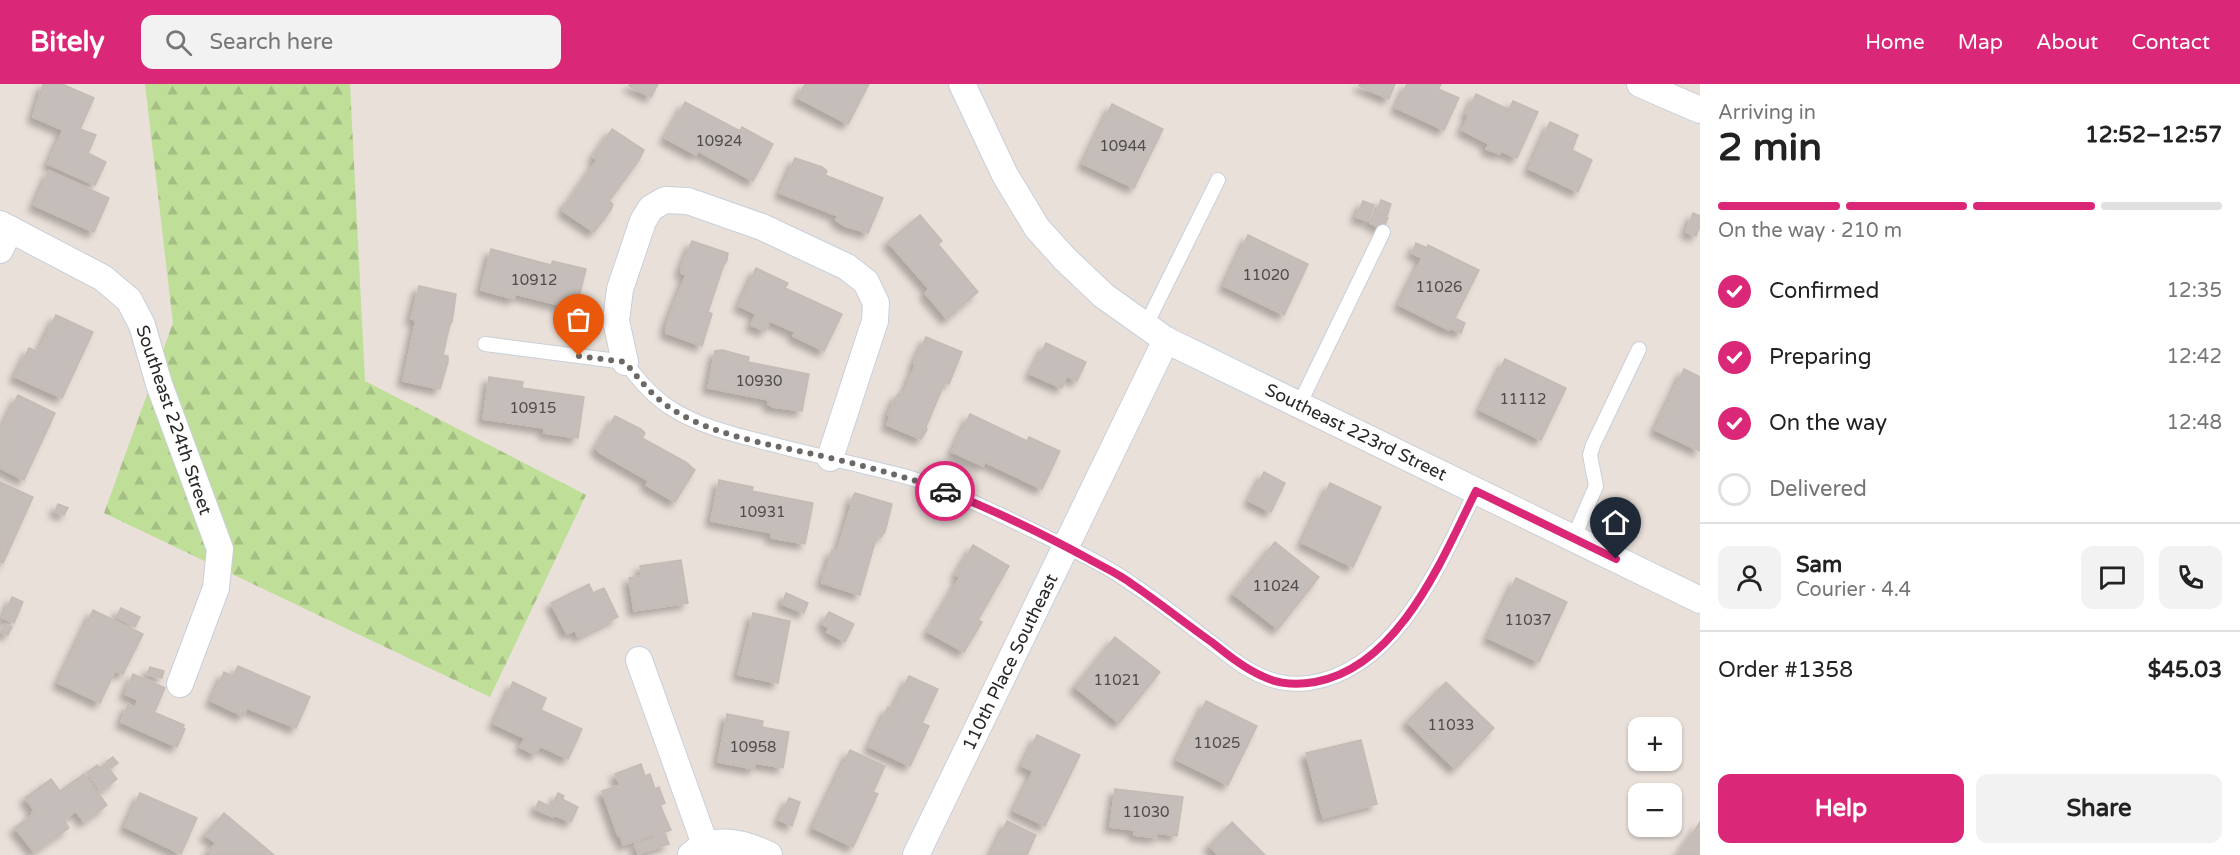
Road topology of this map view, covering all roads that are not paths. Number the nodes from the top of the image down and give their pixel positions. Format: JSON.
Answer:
{"nodes":[{"id":1,"x":962,"y":84,"type":"edge"},
{"id":2,"x":1640,"y":84,"type":"edge"},
{"id":3,"x":1700,"y":110,"type":"edge"},
{"id":4,"x":1218,"y":180,"type":"dead end"},
{"id":5,"x":1383,"y":232,"type":"dead end"},
{"id":6,"x":3,"y":235,"type":"edge"},
{"id":7,"x":1156,"y":332,"type":"junction"},
{"id":8,"x":485,"y":344,"type":"dead end"},
{"id":9,"x":1639,"y":349,"type":"dead end"},
{"id":10,"x":625,"y":362,"type":"junction"},
{"id":11,"x":1299,"y":405,"type":"junction"},
{"id":12,"x":830,"y":458,"type":"junction"},
{"id":13,"x":1476,"y":491,"type":"junction"},
{"id":14,"x":1574,"y":538,"type":"junction"},
{"id":15,"x":1066,"y":547,"type":"junction"},
{"id":16,"x":1700,"y":600,"type":"edge"},
{"id":17,"x":639,"y":660,"type":"dead end"},
{"id":18,"x":180,"y":684,"type":"dead end"},
{"id":19,"x":698,"y":851,"type":"edge"},
{"id":20,"x":769,"y":855,"type":"edge"},
{"id":21,"x":916,"y":855,"type":"edge"}],
"edges":[{"from":1,"to":7,"type":"street","name":"Southeast 223rd Street"},
{"from":2,"to":3,"type":"street"},
{"from":4,"to":7,"type":"lane"},
{"from":5,"to":11,"type":"lane"},
{"from":6,"to":18,"type":"street","name":"Southeast 224th Street"},
{"from":7,"to":11,"type":"street","name":"Southeast 223rd Street"},
{"from":7,"to":15,"type":"street","name":"110th Place Southeast"},
{"from":8,"to":10,"type":"lane"},
{"from":9,"to":14,"type":"lane"},
{"from":10,"to":12,"type":"lane"},
{"from":10,"to":12,"type":"street"},
{"from":11,"to":13,"type":"street","name":"Southeast 223rd Street"},
{"from":12,"to":15,"type":"lane"},
{"from":13,"to":14,"type":"street","name":"Southeast 223rd Street"},
{"from":13,"to":15,"type":"lane"},
{"from":14,"to":16,"type":"street","name":"Southeast 223rd Street"},
{"from":15,"to":21,"type":"street","name":"110th Place Southeast"},
{"from":17,"to":19,"type":"street"},
{"from":19,"to":20,"type":"street"}]}
